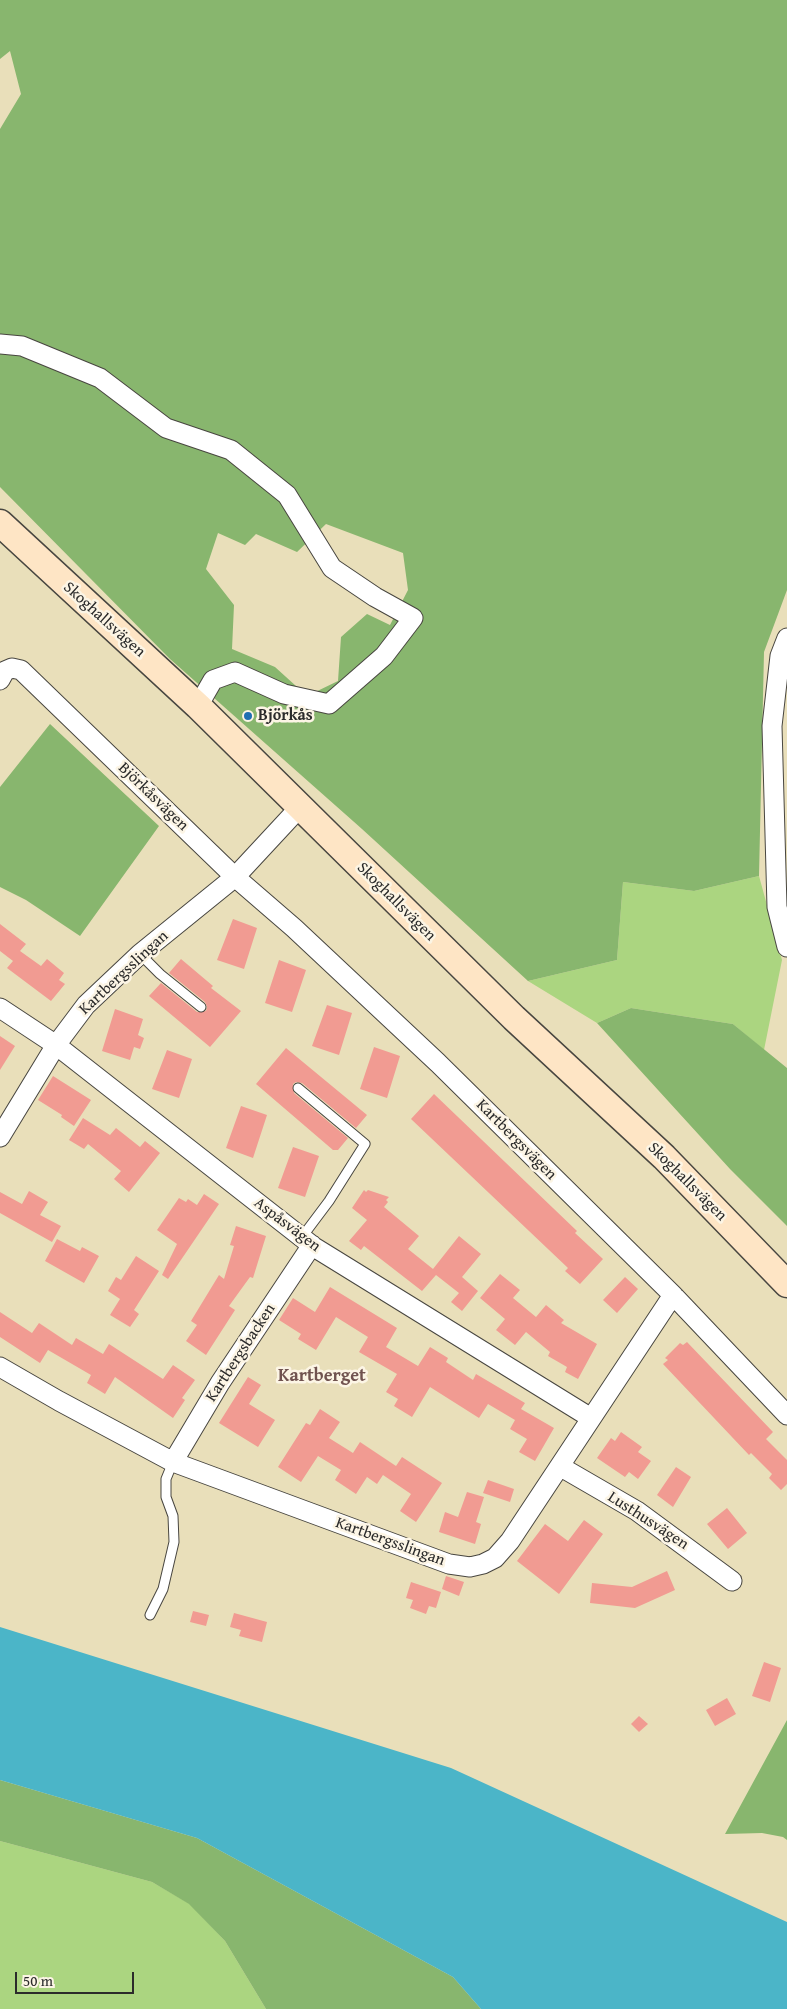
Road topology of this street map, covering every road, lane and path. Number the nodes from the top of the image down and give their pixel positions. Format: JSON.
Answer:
{"nodes":[{"id":1,"x":0,"y":344,"type":"edge"},
{"id":2,"x":0,"y":523,"type":"edge"},
{"id":3,"x":787,"y":638,"type":"edge"},
{"id":4,"x":783,"y":658,"type":"edge"},
{"id":5,"x":0,"y":680,"type":"edge"},
{"id":6,"x":198,"y":706,"type":"junction"},
{"id":7,"x":300,"y":808,"type":"junction"},
{"id":8,"x":235,"y":877,"type":"junction"},
{"id":9,"x":786,"y":947,"type":"edge"},
{"id":10,"x":140,"y":954,"type":"junction"},
{"id":11,"x":201,"y":1007,"type":"dead end"},
{"id":12,"x":0,"y":1008,"type":"edge"},
{"id":13,"x":56,"y":1045,"type":"junction"},
{"id":14,"x":298,"y":1088,"type":"dead end"},
{"id":15,"x":0,"y":1137,"type":"edge"},
{"id":16,"x":307,"y":1241,"type":"junction"},
{"id":17,"x":787,"y":1284,"type":"edge"},
{"id":18,"x":673,"y":1295,"type":"junction"},
{"id":19,"x":0,"y":1367,"type":"edge"},
{"id":20,"x":787,"y":1415,"type":"edge"},
{"id":21,"x":591,"y":1418,"type":"junction"},
{"id":22,"x":173,"y":1462,"type":"junction"},
{"id":23,"x":561,"y":1467,"type":"junction"},
{"id":24,"x":732,"y":1581,"type":"dead end"},
{"id":25,"x":150,"y":1615,"type":"dead end"}],
"edges":[{"from":1,"to":6,"type":"street"},
{"from":2,"to":6,"type":"main road","name":"Skoghallsvägen"},
{"from":3,"to":4,"type":"street"},
{"from":4,"to":9,"type":"street"},
{"from":5,"to":8,"type":"street","name":"Björkåsvägen"},
{"from":6,"to":7,"type":"main road","name":"Skoghallsvägen"},
{"from":7,"to":8,"type":"street"},
{"from":7,"to":17,"type":"main road","name":"Skoghallsvägen"},
{"from":8,"to":10,"type":"street","name":"Kartbergsslingan"},
{"from":8,"to":18,"type":"street","name":"Kartbergsvägen"},
{"from":10,"to":11,"type":"lane"},
{"from":10,"to":13,"type":"street","name":"Kartbergsslingan"},
{"from":12,"to":13,"type":"street","name":"Aspåsvägen"},
{"from":13,"to":15,"type":"street","name":"Kartbergsslingan"},
{"from":13,"to":16,"type":"street","name":"Aspåsvägen"},
{"from":14,"to":16,"type":"lane"},
{"from":16,"to":21,"type":"street","name":"Aspåsvägen"},
{"from":16,"to":22,"type":"street","name":"Kartbergsbacken"},
{"from":18,"to":20,"type":"street","name":"Kartbergsvägen"},
{"from":18,"to":21,"type":"street","name":"Kartbergsslingan"},
{"from":19,"to":22,"type":"street","name":"Kartbergsslingan"},
{"from":21,"to":23,"type":"street","name":"Kartbergsslingan"},
{"from":22,"to":23,"type":"street","name":"Kartbergsslingan"},
{"from":22,"to":25,"type":"lane"},
{"from":23,"to":24,"type":"street","name":"Lusthusvägen"}]}
